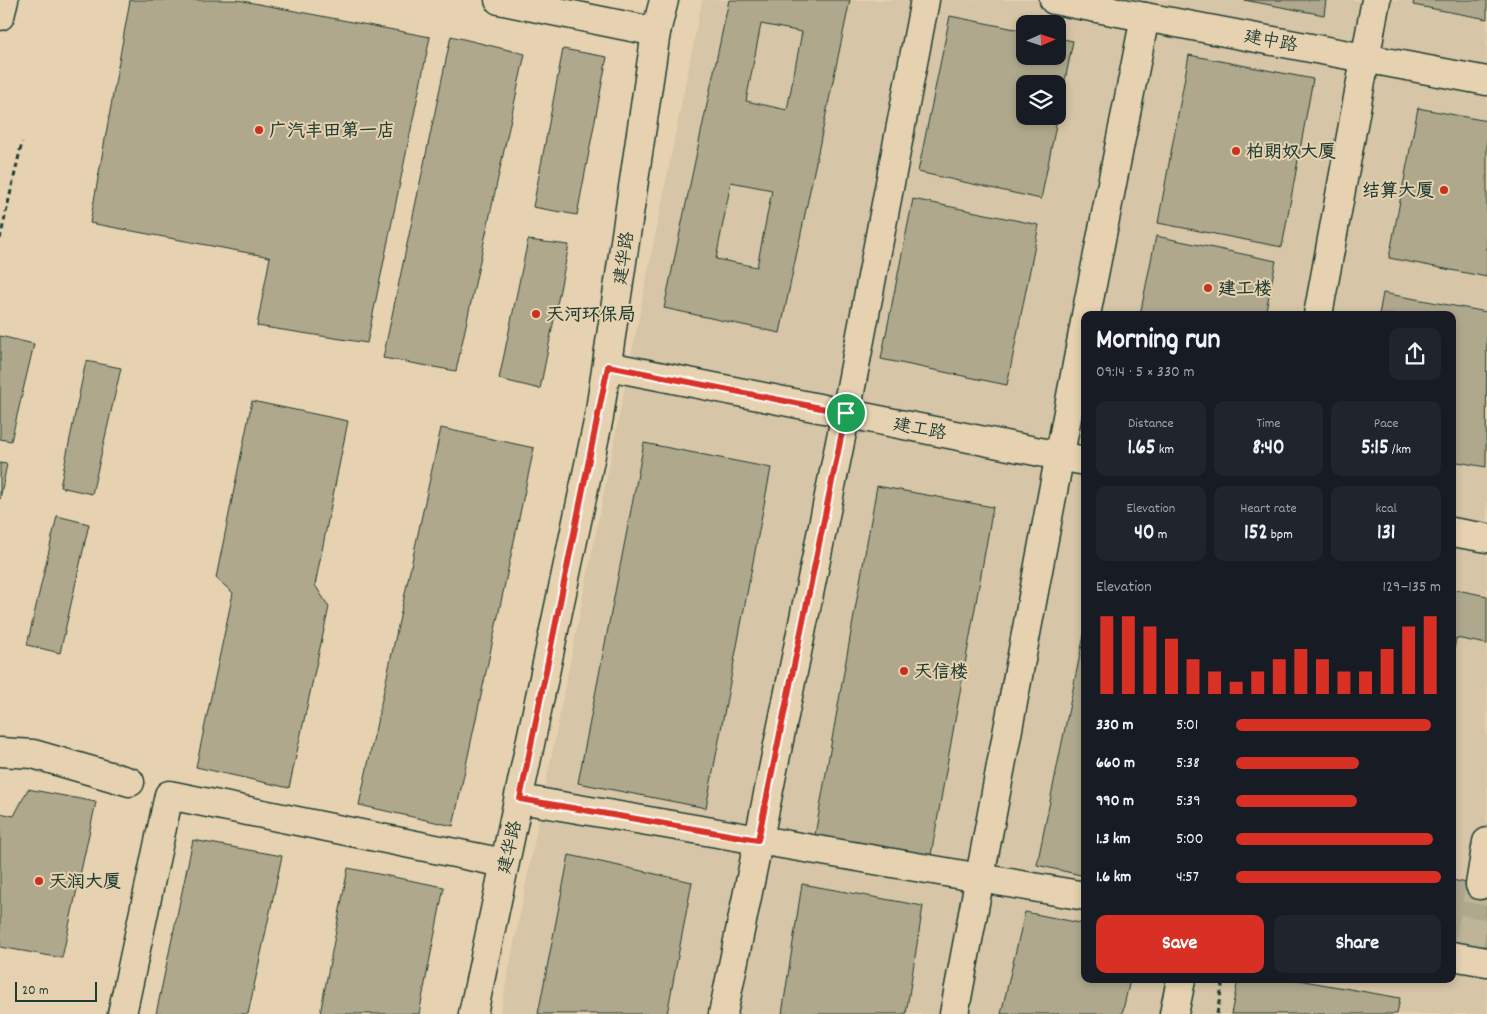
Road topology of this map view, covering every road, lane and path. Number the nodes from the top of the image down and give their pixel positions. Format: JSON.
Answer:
{"nodes":[{"id":1,"x":4,"y":0,"type":"edge"},
{"id":2,"x":498,"y":0,"type":"edge"},
{"id":3,"x":664,"y":0,"type":"edge"},
{"id":4,"x":924,"y":0,"type":"edge"},
{"id":5,"x":1054,"y":0,"type":"edge"},
{"id":6,"x":1376,"y":0,"type":"edge"},
{"id":7,"x":1163,"y":13,"type":"edge"},
{"id":8,"x":0,"y":16,"type":"edge"},
{"id":9,"x":656,"y":32,"type":"junction"},
{"id":10,"x":1366,"y":58,"type":"junction"},
{"id":11,"x":1487,"y":80,"type":"edge"},
{"id":12,"x":22,"y":142,"type":"dead end"},
{"id":13,"x":2,"y":222,"type":"edge"},
{"id":14,"x":0,"y":239,"type":"edge"},
{"id":15,"x":1087,"y":311,"type":"edge"},
{"id":16,"x":1319,"y":311,"type":"edge"},
{"id":17,"x":1081,"y":343,"type":"edge"},
{"id":18,"x":608,"y":366,"type":"junction"},
{"id":19,"x":846,"y":413,"type":"junction"},
{"id":20,"x":1059,"y":456,"type":"junction"},
{"id":21,"x":1081,"y":460,"type":"edge"},
{"id":22,"x":1456,"y":533,"type":"edge"},
{"id":23,"x":1487,"y":538,"type":"edge"},
{"id":24,"x":0,"y":752,"type":"edge"},
{"id":25,"x":130,"y":782,"type":"dead end"},
{"id":26,"x":520,"y":799,"type":"junction"},
{"id":27,"x":758,"y":840,"type":"junction"},
{"id":28,"x":1487,"y":842,"type":"edge"},
{"id":29,"x":504,"y":863,"type":"junction"},
{"id":30,"x":980,"y":878,"type":"junction"},
{"id":31,"x":1480,"y":885,"type":"tunnel mouth"},
{"id":32,"x":1081,"y":895,"type":"edge"},
{"id":33,"x":1180,"y":983,"type":"edge"},
{"id":34,"x":1222,"y":983,"type":"edge"},
{"id":35,"x":122,"y":1014,"type":"edge"},
{"id":36,"x":473,"y":1014,"type":"edge"},
{"id":37,"x":723,"y":1014,"type":"edge"},
{"id":38,"x":954,"y":1014,"type":"edge"},
{"id":39,"x":1174,"y":1014,"type":"edge"},
{"id":40,"x":1216,"y":1014,"type":"edge"}],
"edges":[{"from":1,"to":8,"type":"street"},
{"from":2,"to":9,"type":"street"},
{"from":3,"to":9,"type":"street","name":"建华路"},
{"from":4,"to":19,"type":"street"},
{"from":5,"to":7,"type":"street","name":"建中路"},
{"from":6,"to":10,"type":"street"},
{"from":7,"to":10,"type":"street","name":"建中路"},
{"from":7,"to":15,"type":"street"},
{"from":9,"to":18,"type":"street","name":"建华路"},
{"from":10,"to":11,"type":"street","name":"建中路"},
{"from":10,"to":16,"type":"street"},
{"from":12,"to":13,"type":"path"},
{"from":13,"to":14,"type":"path"},
{"from":17,"to":20,"type":"street"},
{"from":18,"to":19,"type":"street","name":"建工路"},
{"from":18,"to":26,"type":"street","name":"建华路"},
{"from":19,"to":20,"type":"street","name":"建工路"},
{"from":19,"to":27,"type":"street"},
{"from":20,"to":21,"type":"street","name":"建工路"},
{"from":20,"to":30,"type":"street"},
{"from":22,"to":23,"type":"street"},
{"from":24,"to":25,"type":"street"},
{"from":26,"to":27,"type":"street"},
{"from":26,"to":29,"type":"street","name":"建华路"},
{"from":27,"to":30,"type":"street"},
{"from":27,"to":37,"type":"street"},
{"from":28,"to":31,"type":"street"},
{"from":29,"to":35,"type":"street"},
{"from":29,"to":36,"type":"street","name":"建华路"},
{"from":30,"to":32,"type":"street"},
{"from":30,"to":38,"type":"street"},
{"from":33,"to":39,"type":"street"},
{"from":34,"to":40,"type":"path"}]}
